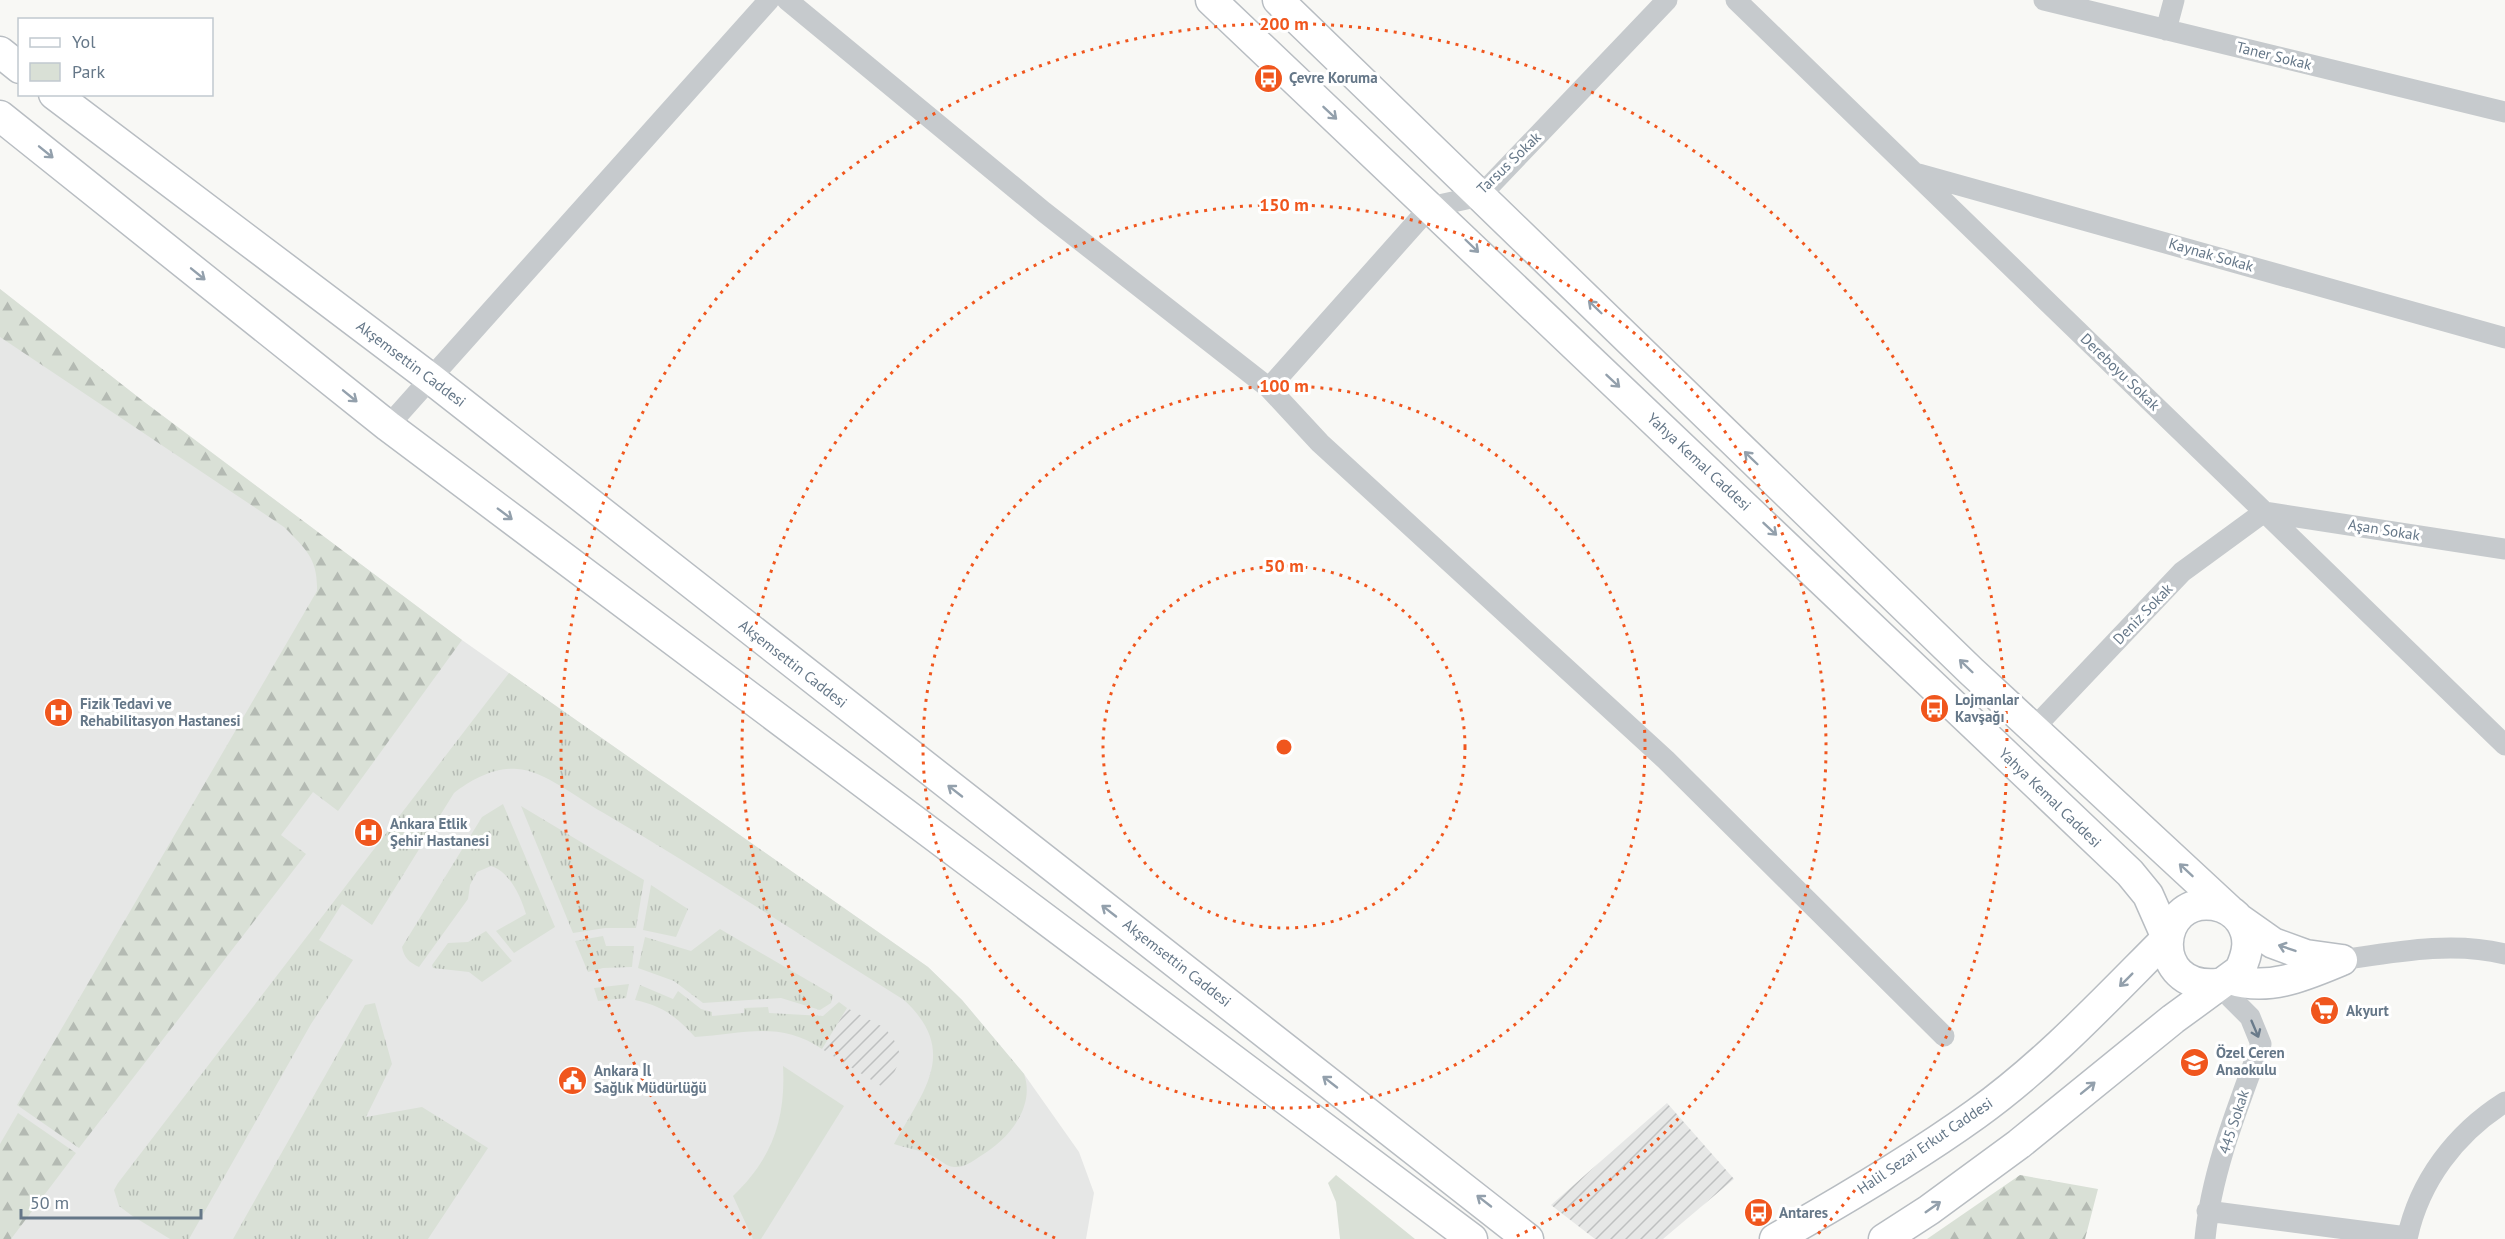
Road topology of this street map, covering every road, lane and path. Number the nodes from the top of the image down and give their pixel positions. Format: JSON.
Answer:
{"nodes":[{"id":1,"x":769,"y":0,"type":"edge"},
{"id":2,"x":787,"y":0,"type":"edge"},
{"id":3,"x":1211,"y":0,"type":"edge"},
{"id":4,"x":1278,"y":0,"type":"edge"},
{"id":5,"x":1667,"y":0,"type":"edge"},
{"id":6,"x":1736,"y":0,"type":"edge"},
{"id":7,"x":2044,"y":0,"type":"edge"},
{"id":8,"x":2174,"y":0,"type":"edge"},
{"id":9,"x":2166,"y":30,"type":"junction"},
{"id":10,"x":0,"y":52,"type":"edge"},
{"id":11,"x":18,"y":66,"type":"edge"},
{"id":12,"x":57,"y":96,"type":"edge"},
{"id":13,"x":2505,"y":112,"type":"edge"},
{"id":14,"x":0,"y":116,"type":"edge"},
{"id":15,"x":1916,"y":173,"type":"junction"},
{"id":16,"x":1480,"y":196,"type":"junction"},
{"id":17,"x":1430,"y":207,"type":"junction"},
{"id":18,"x":2505,"y":338,"type":"edge"},
{"id":19,"x":430,"y":378,"type":"junction"},
{"id":20,"x":1269,"y":388,"type":"junction"},
{"id":21,"x":388,"y":426,"type":"junction"},
{"id":22,"x":2264,"y":512,"type":"junction"},
{"id":23,"x":2505,"y":549,"type":"edge"},
{"id":24,"x":2033,"y":729,"type":"junction"},
{"id":25,"x":2505,"y":745,"type":"edge"},
{"id":26,"x":2234,"y":915,"type":"junction"},
{"id":27,"x":2167,"y":939,"type":"junction"},
{"id":28,"x":2505,"y":954,"type":"edge"},
{"id":29,"x":2342,"y":960,"type":"junction"},
{"id":30,"x":2223,"y":982,"type":"junction"},
{"id":31,"x":1944,"y":1036,"type":"dead end"},
{"id":32,"x":2505,"y":1102,"type":"edge"},
{"id":33,"x":2207,"y":1211,"type":"junction"},
{"id":34,"x":2407,"y":1238,"type":"edge"},
{"id":35,"x":1472,"y":1239,"type":"edge"},
{"id":36,"x":1528,"y":1239,"type":"edge"},
{"id":37,"x":1775,"y":1239,"type":"edge"},
{"id":38,"x":1884,"y":1239,"type":"edge"},
{"id":39,"x":2205,"y":1239,"type":"edge"}],
"edges":[{"from":1,"to":19,"type":"street"},
{"from":2,"to":20,"type":"street"},
{"from":3,"to":17,"type":"main road","name":"Yahya Kemal Caddesi","one_way":true},
{"from":4,"to":16,"type":"main road"},
{"from":5,"to":16,"type":"street","name":"Tarsus Sokak"},
{"from":6,"to":15,"type":"street","name":"Dereboyu Sokak"},
{"from":7,"to":9,"type":"street","name":"Taner Sokak"},
{"from":8,"to":9,"type":"street"},
{"from":9,"to":13,"type":"street","name":"Taner Sokak"},
{"from":10,"to":11,"type":"main road"},
{"from":12,"to":19,"type":"main road","name":"Akşemsettin Caddesi"},
{"from":14,"to":21,"type":"main road","one_way":true},
{"from":15,"to":18,"type":"street","name":"Kaynak Sokak"},
{"from":15,"to":22,"type":"street","name":"Dereboyu Sokak"},
{"from":16,"to":17,"type":"street","name":"Tarsus Sokak"},
{"from":24,"to":16,"type":"main road","one_way":true},
{"from":17,"to":20,"type":"street"},
{"from":17,"to":27,"type":"main road","name":"Yahya Kemal Caddesi","one_way":true},
{"from":19,"to":21,"type":"street"},
{"from":36,"to":19,"type":"main road","name":"Akşemsettin Caddesi","one_way":true},
{"from":20,"to":31,"type":"street"},
{"from":21,"to":35,"type":"main road","one_way":true},
{"from":22,"to":23,"type":"street","name":"Aşan Sokak"},
{"from":22,"to":24,"type":"street","name":"Deniz Sokak"},
{"from":22,"to":25,"type":"street","name":"Dereboyu Sokak"},
{"from":26,"to":24,"type":"main road","one_way":true},
{"from":26,"to":27,"type":"main road","name":"Halil Sezai Erkut Caddesi"},
{"from":29,"to":26,"type":"main road","one_way":true},
{"from":26,"to":30,"type":"main road"},
{"from":27,"to":30,"type":"main road"},
{"from":27,"to":37,"type":"main road","name":"Halil Sezai Erkut Caddesi","one_way":true},
{"from":28,"to":29,"type":"street"},
{"from":29,"to":30,"type":"main road"},
{"from":30,"to":33,"type":"street","name":"445 Sokak","one_way":true},
{"from":38,"to":30,"type":"main road","one_way":true},
{"from":32,"to":34,"type":"street"},
{"from":33,"to":34,"type":"street"},
{"from":33,"to":39,"type":"street","name":"445 Sokak"}]}
